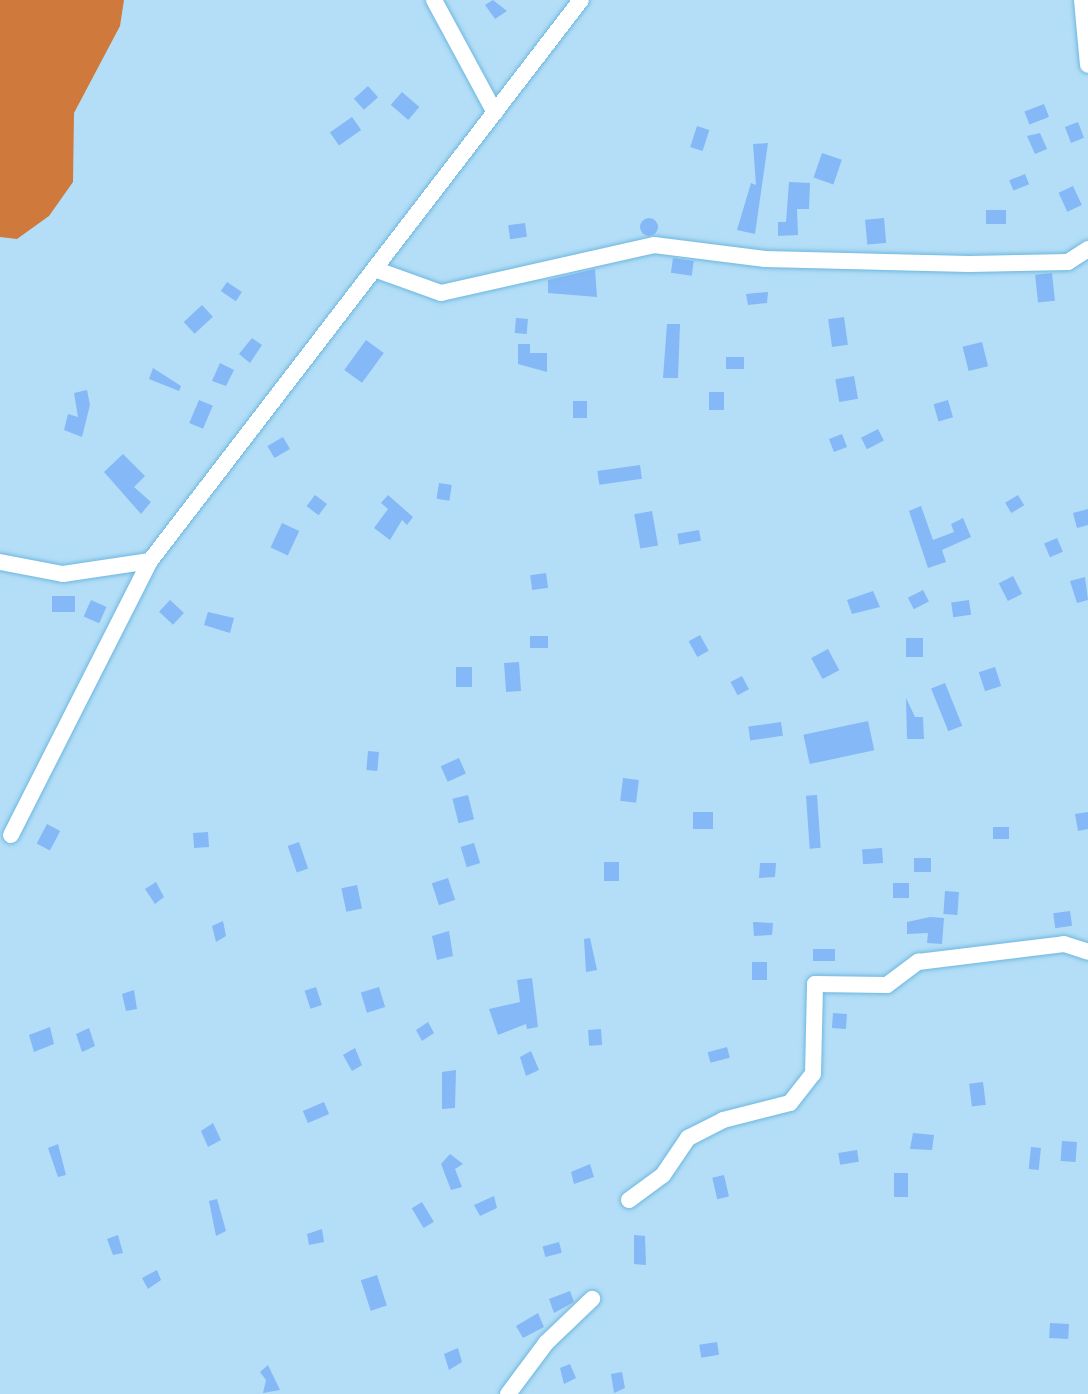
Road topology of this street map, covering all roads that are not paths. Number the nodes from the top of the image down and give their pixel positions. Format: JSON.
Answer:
{"nodes":[{"id":1,"x":434,"y":0,"type":"edge"},
{"id":2,"x":581,"y":0,"type":"edge"},
{"id":3,"x":1082,"y":0,"type":"edge"},
{"id":4,"x":1088,"y":65,"type":"edge"},
{"id":5,"x":495,"y":113,"type":"junction"},
{"id":6,"x":1088,"y":249,"type":"edge"},
{"id":7,"x":377,"y":270,"type":"junction"},
{"id":8,"x":150,"y":561,"type":"junction"},
{"id":9,"x":0,"y":562,"type":"edge"},
{"id":10,"x":11,"y":835,"type":"dead end"},
{"id":11,"x":1088,"y":952,"type":"edge"},
{"id":12,"x":629,"y":1200,"type":"dead end"},
{"id":13,"x":592,"y":1299,"type":"dead end"},
{"id":14,"x":508,"y":1394,"type":"edge"}],
"edges":[{"from":1,"to":5,"type":"street"},
{"from":2,"to":5,"type":"street"},
{"from":3,"to":4,"type":"street"},
{"from":5,"to":7,"type":"street"},
{"from":6,"to":7,"type":"street"},
{"from":7,"to":8,"type":"street"},
{"from":8,"to":9,"type":"street"},
{"from":8,"to":10,"type":"street"},
{"from":11,"to":12,"type":"street"},
{"from":13,"to":14,"type":"street"}]}
